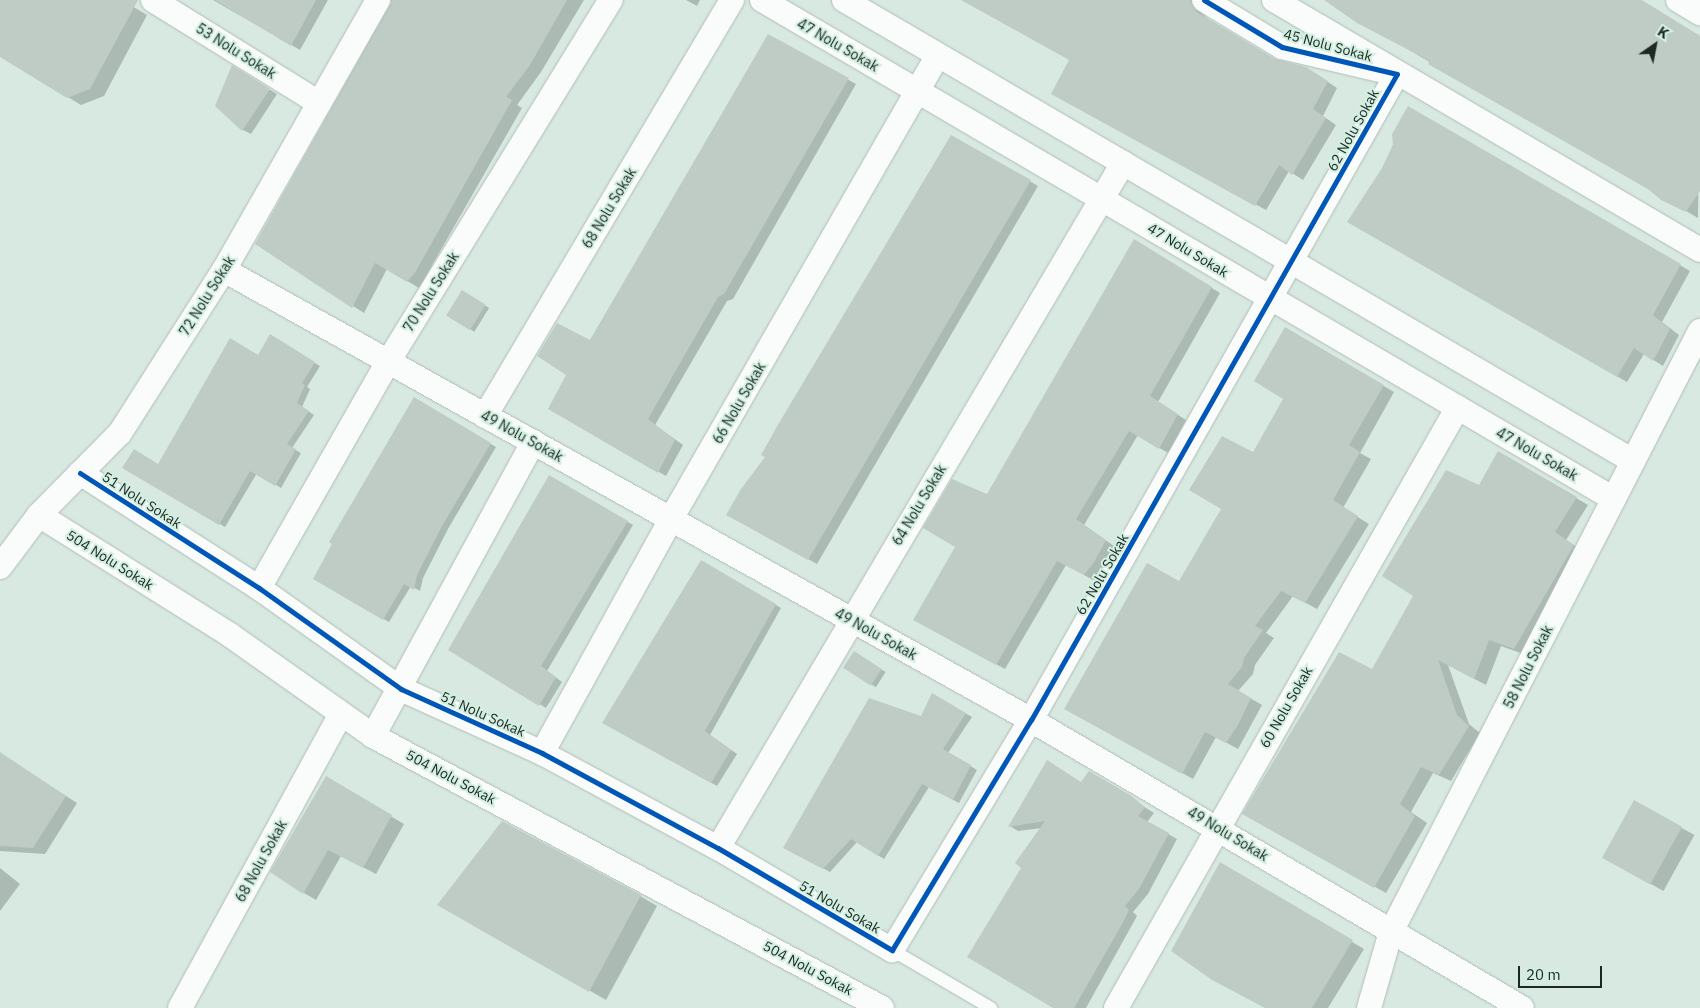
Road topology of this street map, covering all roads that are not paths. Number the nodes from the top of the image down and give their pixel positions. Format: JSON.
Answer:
{"nodes":[{"id":1,"x":153,"y":0,"type":"edge"},
{"id":2,"x":378,"y":0,"type":"edge"},
{"id":3,"x":611,"y":0,"type":"edge"},
{"id":4,"x":732,"y":0,"type":"edge"},
{"id":5,"x":762,"y":0,"type":"edge"},
{"id":6,"x":844,"y":0,"type":"edge"},
{"id":7,"x":1204,"y":0,"type":"edge"},
{"id":8,"x":1274,"y":0,"type":"edge"},
{"id":9,"x":1678,"y":0,"type":"edge"},
{"id":10,"x":1700,"y":13,"type":"edge"},
{"id":11,"x":938,"y":55,"type":"junction"},
{"id":12,"x":1397,"y":74,"type":"junction"},
{"id":13,"x":918,"y":92,"type":"junction"},
{"id":14,"x":319,"y":103,"type":"junction"},
{"id":15,"x":1123,"y":163,"type":"junction"},
{"id":16,"x":1101,"y":198,"type":"junction"},
{"id":17,"x":1700,"y":250,"type":"edge"},
{"id":18,"x":1292,"y":263,"type":"junction"},
{"id":19,"x":224,"y":270,"type":"junction"},
{"id":20,"x":1272,"y":299,"type":"junction"},
{"id":21,"x":1700,"y":331,"type":"edge"},
{"id":22,"x":388,"y":362,"type":"junction"},
{"id":23,"x":1458,"y":407,"type":"junction"},
{"id":24,"x":485,"y":416,"type":"junction"},
{"id":25,"x":533,"y":442,"type":"junction"},
{"id":26,"x":1633,"y":461,"type":"junction"},
{"id":27,"x":80,"y":474,"type":"junction"},
{"id":28,"x":1614,"y":499,"type":"junction"},
{"id":29,"x":39,"y":515,"type":"junction"},
{"id":30,"x":671,"y":519,"type":"junction"},
{"id":31,"x":0,"y":567,"type":"edge"},
{"id":32,"x":259,"y":588,"type":"junction"},
{"id":33,"x":851,"y":621,"type":"junction"},
{"id":34,"x":401,"y":689,"type":"junction"},
{"id":35,"x":341,"y":714,"type":"junction"},
{"id":36,"x":1031,"y":720,"type":"junction"},
{"id":37,"x":373,"y":736,"type":"junction"},
{"id":38,"x":542,"y":753,"type":"junction"},
{"id":39,"x":1217,"y":828,"type":"junction"},
{"id":40,"x":718,"y":848,"type":"junction"},
{"id":41,"x":1391,"y":932,"type":"junction"},
{"id":42,"x":892,"y":950,"type":"junction"},
{"id":43,"x":180,"y":1008,"type":"edge"},
{"id":44,"x":882,"y":1008,"type":"edge"},
{"id":45,"x":991,"y":1008,"type":"edge"},
{"id":46,"x":1116,"y":1008,"type":"edge"},
{"id":47,"x":1369,"y":1008,"type":"edge"},
{"id":48,"x":1522,"y":1008,"type":"edge"}],
"edges":[{"from":1,"to":14,"type":"street","name":"53 Nolu Sokak"},
{"from":2,"to":14,"type":"street","name":"72 Nolu Sokak"},
{"from":3,"to":22,"type":"street","name":"70 Nolu Sokak"},
{"from":4,"to":24,"type":"street","name":"68 Nolu Sokak"},
{"from":5,"to":13,"type":"street","name":"47 Nolu Sokak"},
{"from":6,"to":11,"type":"street"},
{"from":7,"to":12,"type":"street","name":"45 Nolu Sokak"},
{"from":8,"to":12,"type":"street","name":"45 Nolu Sokak"},
{"from":9,"to":10,"type":"street"},
{"from":11,"to":13,"type":"street","name":"66 Nolu Sokak"},
{"from":11,"to":15,"type":"street"},
{"from":12,"to":17,"type":"street","name":"45 Nolu Sokak"},
{"from":12,"to":18,"type":"street","name":"62 Nolu Sokak"},
{"from":13,"to":16,"type":"street","name":"47 Nolu Sokak"},
{"from":13,"to":30,"type":"street","name":"66 Nolu Sokak"},
{"from":14,"to":19,"type":"street","name":"72 Nolu Sokak"},
{"from":15,"to":16,"type":"street","name":"64 Nolu Sokak"},
{"from":15,"to":18,"type":"street"},
{"from":16,"to":20,"type":"street","name":"47 Nolu Sokak"},
{"from":16,"to":33,"type":"street","name":"64 Nolu Sokak"},
{"from":18,"to":20,"type":"street","name":"62 Nolu Sokak"},
{"from":18,"to":26,"type":"street"},
{"from":19,"to":22,"type":"street","name":"49 Nolu Sokak"},
{"from":19,"to":27,"type":"street","name":"72 Nolu Sokak"},
{"from":20,"to":23,"type":"street","name":"47 Nolu Sokak"},
{"from":20,"to":36,"type":"street","name":"62 Nolu Sokak"},
{"from":21,"to":26,"type":"street","name":"58 Nolu Sokak"},
{"from":22,"to":24,"type":"street","name":"49 Nolu Sokak"},
{"from":22,"to":32,"type":"street","name":"70 Nolu Sokak"},
{"from":23,"to":28,"type":"street","name":"47 Nolu Sokak"},
{"from":23,"to":39,"type":"street","name":"60 Nolu Sokak"},
{"from":24,"to":25,"type":"street","name":"49 Nolu Sokak"},
{"from":25,"to":30,"type":"street","name":"49 Nolu Sokak"},
{"from":25,"to":34,"type":"street"},
{"from":26,"to":28,"type":"street","name":"58 Nolu Sokak"},
{"from":27,"to":29,"type":"street","name":"72 Nolu Sokak"},
{"from":27,"to":32,"type":"street","name":"51 Nolu Sokak"},
{"from":28,"to":41,"type":"street","name":"58 Nolu Sokak"},
{"from":29,"to":31,"type":"street","name":"72 Nolu Sokak"},
{"from":29,"to":35,"type":"street","name":"504 Nolu Sokak"},
{"from":30,"to":33,"type":"street","name":"49 Nolu Sokak"},
{"from":30,"to":38,"type":"street","name":"66 Nolu Sokak"},
{"from":32,"to":34,"type":"street","name":"51 Nolu Sokak"},
{"from":33,"to":36,"type":"street","name":"49 Nolu Sokak"},
{"from":33,"to":40,"type":"street","name":"64 Nolu Sokak"},
{"from":34,"to":37,"type":"street"},
{"from":34,"to":38,"type":"street","name":"51 Nolu Sokak"},
{"from":35,"to":37,"type":"street","name":"504 Nolu Sokak"},
{"from":35,"to":43,"type":"street","name":"68 Nolu Sokak"},
{"from":36,"to":39,"type":"street","name":"49 Nolu Sokak"},
{"from":36,"to":42,"type":"street","name":"62 Nolu Sokak"},
{"from":37,"to":44,"type":"street","name":"504 Nolu Sokak"},
{"from":38,"to":40,"type":"street","name":"51 Nolu Sokak"},
{"from":39,"to":41,"type":"street","name":"49 Nolu Sokak"},
{"from":39,"to":46,"type":"street","name":"60 Nolu Sokak"},
{"from":40,"to":42,"type":"street","name":"51 Nolu Sokak"},
{"from":41,"to":47,"type":"street","name":"58 Nolu Sokak"},
{"from":41,"to":48,"type":"street","name":"49 Nolu Sokak"},
{"from":42,"to":45,"type":"lane"}]}
